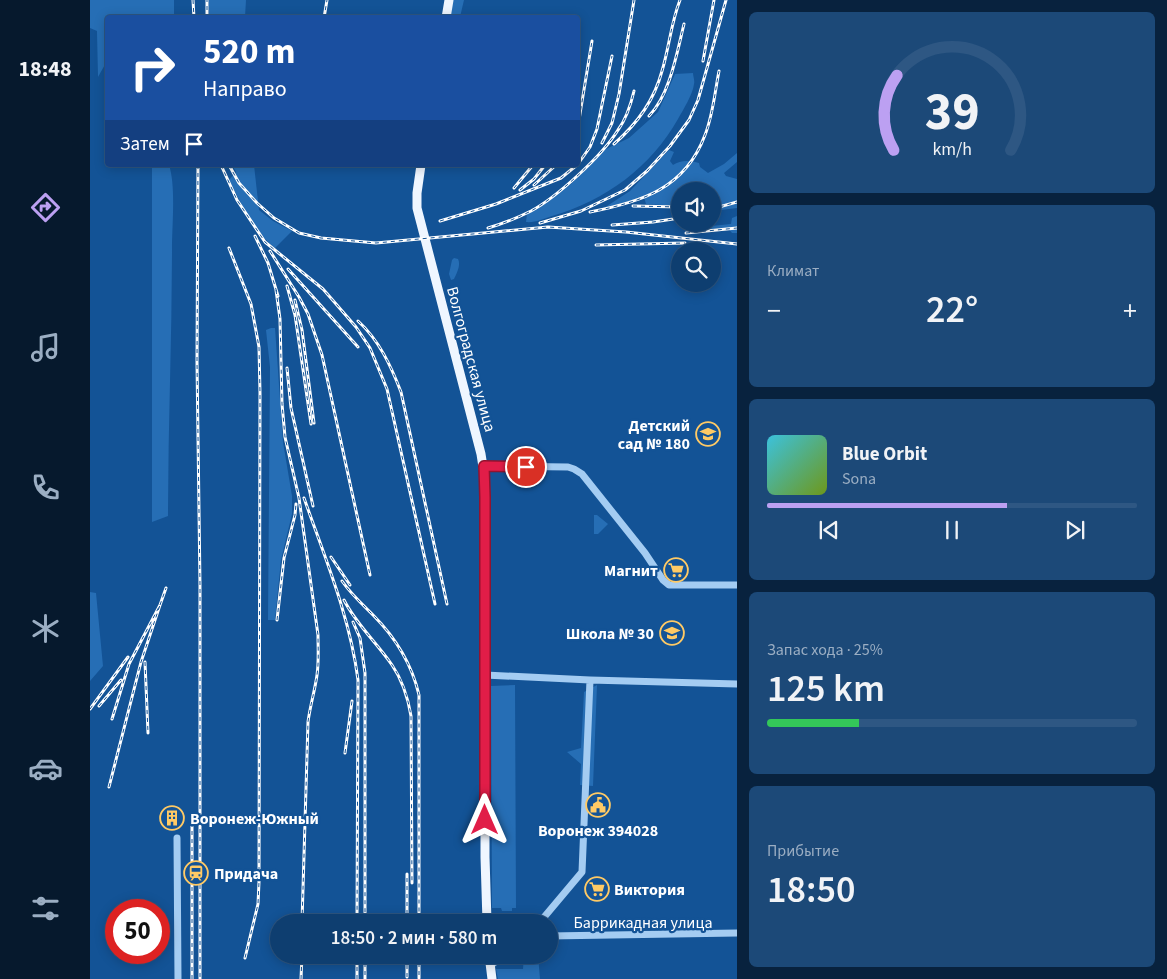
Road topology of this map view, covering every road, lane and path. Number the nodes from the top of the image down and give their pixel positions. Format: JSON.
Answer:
{"nodes":[{"id":1,"x":449,"y":0,"type":"edge"},
{"id":2,"x":446,"y":15,"type":"edge"},
{"id":3,"x":421,"y":167,"type":"edge"},
{"id":4,"x":484,"y":466,"type":"junction"},
{"id":5,"x":737,"y":586,"type":"edge"},
{"id":6,"x":485,"y":675,"type":"junction"},
{"id":7,"x":590,"y":680,"type":"junction"},
{"id":8,"x":737,"y":684,"type":"edge"},
{"id":9,"x":177,"y":838,"type":"dead end"},
{"id":10,"x":487,"y":914,"type":"edge"},
{"id":11,"x":547,"y":914,"type":"edge"},
{"id":12,"x":737,"y":933,"type":"edge"},
{"id":13,"x":558,"y":936,"type":"edge"},
{"id":14,"x":493,"y":964,"type":"edge"},
{"id":15,"x":490,"y":966,"type":"joint"},
{"id":16,"x":178,"y":979,"type":"edge"},
{"id":17,"x":492,"y":979,"type":"edge"}],
"edges":[{"from":1,"to":2,"type":"main road"},
{"from":3,"to":4,"type":"main road","name":"Волгоградская улица"},
{"from":4,"to":5,"type":"street"},
{"from":4,"to":6,"type":"main road","name":"Волгоградская улица"},
{"from":6,"to":7,"type":"street"},
{"from":6,"to":10,"type":"main road","name":"Волгоградская улица"},
{"from":7,"to":8,"type":"street"},
{"from":7,"to":11,"type":"street","name":"Баррикадная улица"},
{"from":9,"to":16,"type":"street"},
{"from":12,"to":13,"type":"street","name":"Баррикадная улица"},
{"from":14,"to":15,"type":"street"},
{"from":15,"to":17,"type":"main road"}]}
